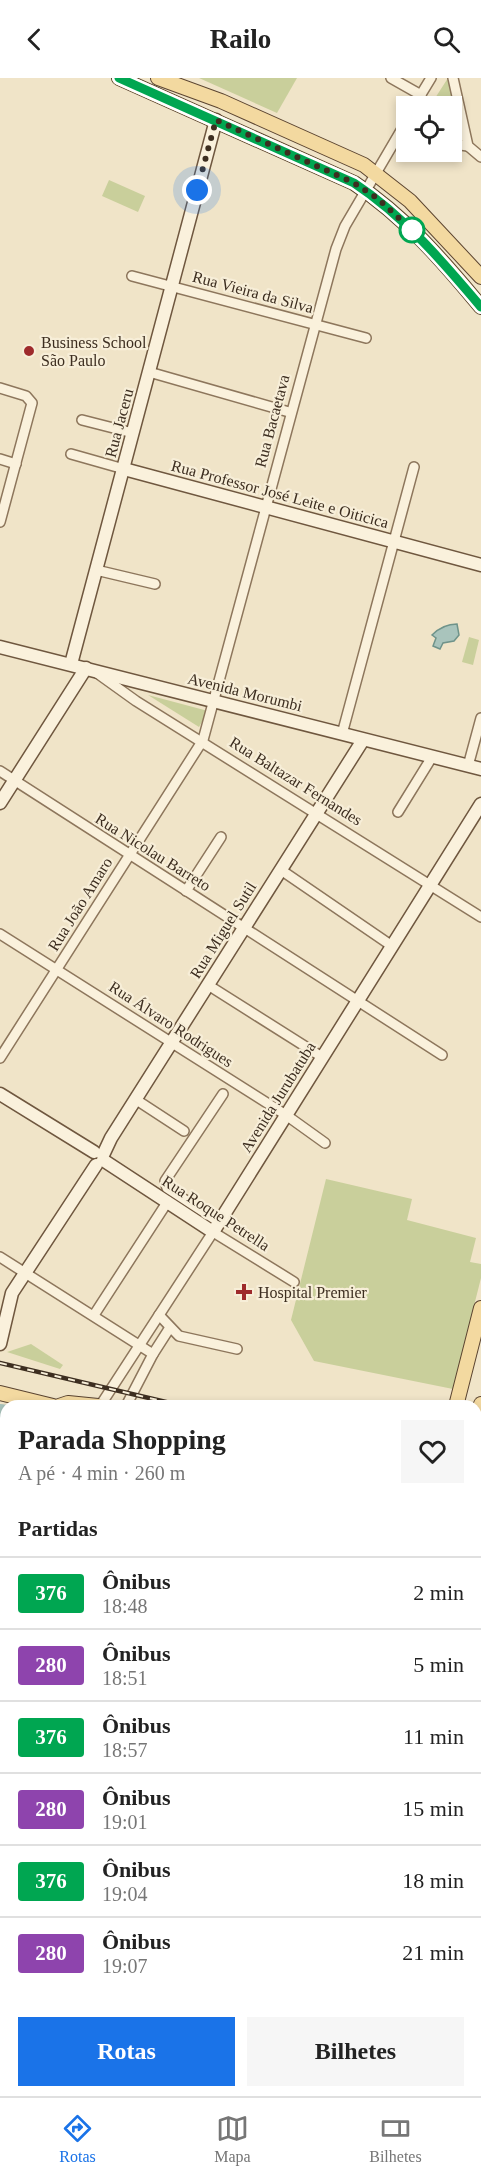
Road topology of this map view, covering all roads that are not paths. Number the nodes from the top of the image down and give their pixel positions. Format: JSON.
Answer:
{"nodes":[{"id":1,"x":119,"y":78,"type":"edge"},
{"id":2,"x":152,"y":78,"type":"edge"},
{"id":3,"x":158,"y":78,"type":"edge"},
{"id":4,"x":391,"y":78,"type":"edge"},
{"id":5,"x":431,"y":78,"type":"edge"},
{"id":6,"x":453,"y":78,"type":"edge"},
{"id":7,"x":421,"y":95,"type":"joint"},
{"id":8,"x":222,"y":117,"type":"junction"},
{"id":9,"x":294,"y":135,"type":"junction"},
{"id":10,"x":462,"y":145,"type":"edge"},
{"id":11,"x":468,"y":146,"type":"junction"},
{"id":12,"x":396,"y":147,"type":"edge"},
{"id":13,"x":481,"y":157,"type":"edge"},
{"id":14,"x":378,"y":174,"type":"junction"},
{"id":15,"x":366,"y":191,"type":"junction"},
{"id":16,"x":132,"y":276,"type":"dead end"},
{"id":17,"x":481,"y":277,"type":"edge"},
{"id":18,"x":172,"y":287,"type":"junction"},
{"id":19,"x":481,"y":307,"type":"edge"},
{"id":20,"x":315,"y":324,"type":"junction"},
{"id":21,"x":366,"y":338,"type":"dead end"},
{"id":22,"x":149,"y":372,"type":"junction"},
{"id":23,"x":0,"y":388,"type":"edge"},
{"id":24,"x":290,"y":412,"type":"junction"},
{"id":25,"x":82,"y":420,"type":"dead end"},
{"id":26,"x":133,"y":433,"type":"junction"},
{"id":27,"x":71,"y":454,"type":"dead end"},
{"id":28,"x":0,"y":459,"type":"edge"},
{"id":29,"x":16,"y":464,"type":"junction"},
{"id":30,"x":414,"y":467,"type":"dead end"},
{"id":31,"x":124,"y":469,"type":"junction"},
{"id":32,"x":265,"y":507,"type":"junction"},
{"id":33,"x":0,"y":522,"type":"edge"},
{"id":34,"x":393,"y":541,"type":"junction"},
{"id":35,"x":481,"y":565,"type":"edge"},
{"id":36,"x":96,"y":570,"type":"junction"},
{"id":37,"x":155,"y":584,"type":"dead end"},
{"id":38,"x":0,"y":647,"type":"edge"},
{"id":39,"x":71,"y":664,"type":"junction"},
{"id":40,"x":91,"y":670,"type":"junction"},
{"id":41,"x":215,"y":701,"type":"junction"},
{"id":42,"x":481,"y":718,"type":"edge"},
{"id":43,"x":342,"y":735,"type":"junction"},
{"id":44,"x":203,"y":740,"type":"junction"},
{"id":45,"x":363,"y":740,"type":"junction"},
{"id":46,"x":432,"y":757,"type":"junction"},
{"id":47,"x":468,"y":766,"type":"junction"},
{"id":48,"x":481,"y":770,"type":"edge"},
{"id":49,"x":0,"y":771,"type":"edge"},
{"id":50,"x":14,"y":780,"type":"junction"},
{"id":51,"x":0,"y":803,"type":"edge"},
{"id":52,"x":481,"y":804,"type":"edge"},
{"id":53,"x":317,"y":812,"type":"junction"},
{"id":54,"x":398,"y":812,"type":"dead end"},
{"id":55,"x":221,"y":837,"type":"dead end"},
{"id":56,"x":129,"y":855,"type":"junction"},
{"id":57,"x":281,"y":870,"type":"junction"},
{"id":58,"x":431,"y":885,"type":"junction"},
{"id":59,"x":186,"y":891,"type":"junction"},
{"id":60,"x":481,"y":917,"type":"edge"},
{"id":61,"x":245,"y":927,"type":"junction"},
{"id":62,"x":0,"y":934,"type":"edge"},
{"id":63,"x":392,"y":946,"type":"junction"},
{"id":64,"x":56,"y":969,"type":"junction"},
{"id":65,"x":208,"y":985,"type":"junction"},
{"id":66,"x":359,"y":1000,"type":"junction"},
{"id":67,"x":172,"y":1042,"type":"junction"},
{"id":68,"x":442,"y":1055,"type":"dead end"},
{"id":69,"x":322,"y":1057,"type":"junction"},
{"id":70,"x":0,"y":1058,"type":"edge"},
{"id":71,"x":0,"y":1094,"type":"edge"},
{"id":72,"x":223,"y":1094,"type":"dead end"},
{"id":73,"x":135,"y":1099,"type":"junction"},
{"id":74,"x":286,"y":1115,"type":"junction"},
{"id":75,"x":184,"y":1131,"type":"dead end"},
{"id":76,"x":325,"y":1143,"type":"dead end"},
{"id":77,"x":96,"y":1158,"type":"junction"},
{"id":78,"x":168,"y":1201,"type":"junction"},
{"id":79,"x":216,"y":1227,"type":"junction"},
{"id":80,"x":0,"y":1257,"type":"edge"},
{"id":81,"x":25,"y":1272,"type":"junction"},
{"id":82,"x":294,"y":1282,"type":"dead end"},
{"id":83,"x":12,"y":1293,"type":"junction"},
{"id":84,"x":481,"y":1308,"type":"edge"},
{"id":85,"x":0,"y":1311,"type":"edge"},
{"id":86,"x":94,"y":1315,"type":"junction"},
{"id":87,"x":159,"y":1315,"type":"junction"},
{"id":88,"x":169,"y":1329,"type":"junction"},
{"id":89,"x":0,"y":1344,"type":"edge"},
{"id":90,"x":139,"y":1345,"type":"junction"},
{"id":91,"x":237,"y":1348,"type":"dead end"},
{"id":92,"x":153,"y":1354,"type":"junction"},
{"id":93,"x":0,"y":1394,"type":"edge"},
{"id":94,"x":26,"y":1400,"type":"edge"},
{"id":95,"x":103,"y":1400,"type":"edge"},
{"id":96,"x":129,"y":1400,"type":"edge"},
{"id":97,"x":458,"y":1400,"type":"edge"}],
"edges":[{"from":1,"to":8,"type":"main road"},
{"from":2,"to":8,"type":"main road"},
{"from":3,"to":9,"type":"main road"},
{"from":4,"to":7,"type":"street"},
{"from":5,"to":7,"type":"street"},
{"from":6,"to":11,"type":"street"},
{"from":8,"to":9,"type":"main road"},
{"from":8,"to":15,"type":"main road"},
{"from":8,"to":18,"type":"street","name":"Rua Jaceru"},
{"from":9,"to":14,"type":"main road"},
{"from":10,"to":11,"type":"street"},
{"from":11,"to":13,"type":"street"},
{"from":12,"to":14,"type":"street","name":"Rua Bacaetava"},
{"from":14,"to":15,"type":"street","name":"Rua Bacaetava"},
{"from":14,"to":17,"type":"main road"},
{"from":15,"to":19,"type":"main road"},
{"from":15,"to":20,"type":"street","name":"Rua Bacaetava"},
{"from":16,"to":18,"type":"street","name":"Rua Vieira da Silva"},
{"from":18,"to":20,"type":"street","name":"Rua Vieira da Silva"},
{"from":18,"to":22,"type":"street","name":"Rua Jaceru"},
{"from":20,"to":21,"type":"street","name":"Rua Vieira da Silva"},
{"from":20,"to":24,"type":"street","name":"Rua Bacaetava"},
{"from":22,"to":24,"type":"street"},
{"from":22,"to":26,"type":"street","name":"Rua Jaceru"},
{"from":23,"to":29,"type":"street"},
{"from":24,"to":32,"type":"street","name":"Rua Bacaetava"},
{"from":25,"to":26,"type":"street"},
{"from":26,"to":31,"type":"street","name":"Rua Jaceru"},
{"from":27,"to":31,"type":"street","name":"Rua Professor José Leite e Oiticica"},
{"from":28,"to":29,"type":"street"},
{"from":29,"to":33,"type":"street"},
{"from":30,"to":34,"type":"street"},
{"from":31,"to":32,"type":"street","name":"Rua Professor José Leite e Oiticica"},
{"from":31,"to":36,"type":"street","name":"Rua Jaceru"},
{"from":32,"to":34,"type":"street","name":"Rua Professor José Leite e Oiticica"},
{"from":32,"to":41,"type":"street","name":"Rua Bacaetava"},
{"from":34,"to":35,"type":"street","name":"Rua Professor José Leite e Oiticica"},
{"from":34,"to":43,"type":"street"},
{"from":36,"to":37,"type":"street"},
{"from":36,"to":39,"type":"street","name":"Rua Jaceru"},
{"from":38,"to":39,"type":"street","name":"Avenida Morumbi"},
{"from":39,"to":40,"type":"street","name":"Avenida Morumbi"},
{"from":40,"to":41,"type":"street","name":"Avenida Morumbi"},
{"from":40,"to":44,"type":"street","name":"Rua Baltazar Fernandes"},
{"from":40,"to":50,"type":"street"},
{"from":41,"to":43,"type":"street","name":"Avenida Morumbi"},
{"from":41,"to":44,"type":"street","name":"Rua João Amaro"},
{"from":42,"to":47,"type":"street"},
{"from":43,"to":45,"type":"street","name":"Avenida Morumbi"},
{"from":44,"to":53,"type":"street","name":"Rua Baltazar Fernandes"},
{"from":44,"to":56,"type":"street","name":"Rua João Amaro"},
{"from":45,"to":46,"type":"street","name":"Avenida Morumbi"},
{"from":45,"to":53,"type":"street","name":"Rua Miguel Sutil"},
{"from":46,"to":47,"type":"street","name":"Avenida Morumbi"},
{"from":46,"to":54,"type":"street"},
{"from":47,"to":48,"type":"street","name":"Avenida Morumbi"},
{"from":49,"to":50,"type":"street","name":"Rua Nicolau Barreto"},
{"from":50,"to":51,"type":"street"},
{"from":50,"to":56,"type":"street","name":"Rua Nicolau Barreto"},
{"from":52,"to":58,"type":"street","name":"Avenida Jurubatuba"},
{"from":53,"to":57,"type":"street","name":"Rua Miguel Sutil"},
{"from":53,"to":58,"type":"street","name":"Rua Baltazar Fernandes"},
{"from":55,"to":59,"type":"street"},
{"from":56,"to":59,"type":"street","name":"Rua Nicolau Barreto"},
{"from":56,"to":64,"type":"street","name":"Rua João Amaro"},
{"from":57,"to":61,"type":"street","name":"Rua Miguel Sutil"},
{"from":57,"to":63,"type":"street"},
{"from":58,"to":60,"type":"street","name":"Rua Baltazar Fernandes"},
{"from":58,"to":63,"type":"street","name":"Avenida Jurubatuba"},
{"from":59,"to":61,"type":"street","name":"Rua Nicolau Barreto"},
{"from":61,"to":65,"type":"street","name":"Rua Miguel Sutil"},
{"from":61,"to":66,"type":"street","name":"Rua Nicolau Barreto"},
{"from":62,"to":64,"type":"street","name":"Rua Álvaro Rodrigues"},
{"from":63,"to":66,"type":"street","name":"Avenida Jurubatuba"},
{"from":64,"to":67,"type":"street","name":"Rua Álvaro Rodrigues"},
{"from":64,"to":70,"type":"street","name":"Rua João Amaro"},
{"from":65,"to":67,"type":"street","name":"Rua Miguel Sutil"},
{"from":65,"to":69,"type":"street"},
{"from":66,"to":68,"type":"street","name":"Rua Nicolau Barreto"},
{"from":66,"to":69,"type":"street","name":"Avenida Jurubatuba"},
{"from":67,"to":73,"type":"street","name":"Rua Miguel Sutil"},
{"from":67,"to":74,"type":"street","name":"Rua Álvaro Rodrigues"},
{"from":69,"to":74,"type":"street","name":"Avenida Jurubatuba"},
{"from":71,"to":77,"type":"street","name":"Rua Roque Petrella"},
{"from":72,"to":79,"type":"street"},
{"from":73,"to":75,"type":"street"},
{"from":73,"to":77,"type":"street","name":"Rua Miguel Sutil"},
{"from":74,"to":76,"type":"street","name":"Rua Álvaro Rodrigues"},
{"from":74,"to":79,"type":"street","name":"Avenida Jurubatuba"},
{"from":77,"to":78,"type":"street","name":"Rua Roque Petrella"},
{"from":77,"to":81,"type":"street","name":"Rua Miguel Sutil"},
{"from":78,"to":79,"type":"street","name":"Rua Roque Petrella"},
{"from":78,"to":86,"type":"street"},
{"from":79,"to":82,"type":"street","name":"Rua Roque Petrella"},
{"from":79,"to":87,"type":"street","name":"Avenida Jurubatuba"},
{"from":80,"to":81,"type":"street"},
{"from":81,"to":83,"type":"street","name":"Rua Miguel Sutil"},
{"from":81,"to":86,"type":"street"},
{"from":83,"to":85,"type":"street","name":"Rua Miguel Sutil"},
{"from":83,"to":89,"type":"street","name":"Rua Miguel Sutil"},
{"from":84,"to":97,"type":"main road"},
{"from":86,"to":90,"type":"street"},
{"from":87,"to":88,"type":"street"},
{"from":87,"to":90,"type":"street","name":"Avenida Jurubatuba"},
{"from":88,"to":91,"type":"street"},
{"from":88,"to":92,"type":"street"},
{"from":90,"to":92,"type":"street"},
{"from":90,"to":95,"type":"street","name":"Avenida Jurubatuba"},
{"from":92,"to":96,"type":"street"},
{"from":93,"to":94,"type":"main road"}]}
